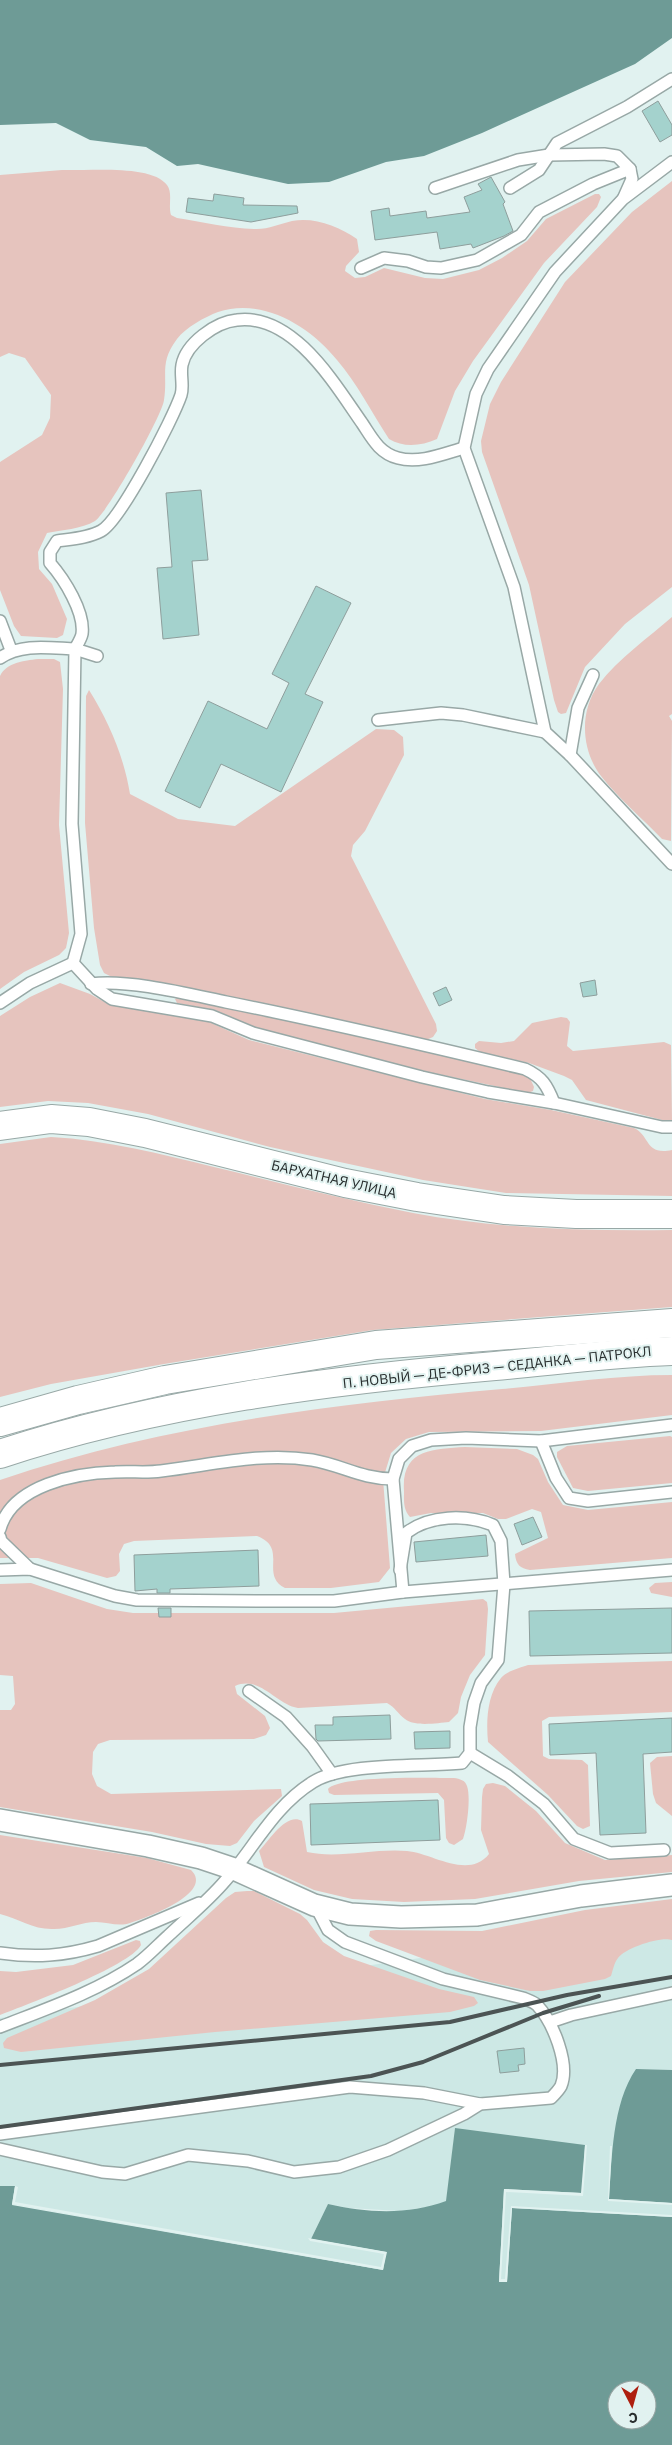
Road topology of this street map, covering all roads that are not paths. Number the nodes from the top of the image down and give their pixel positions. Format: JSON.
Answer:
{"nodes":[{"id":1,"x":672,"y":79,"type":"edge"},
{"id":2,"x":549,"y":155,"type":"junction"},
{"id":3,"x":672,"y":162,"type":"edge"},
{"id":4,"x":630,"y":169,"type":"junction"},
{"id":5,"x":435,"y":188,"type":"dead end"},
{"id":6,"x":510,"y":188,"type":"dead end"},
{"id":7,"x":624,"y":199,"type":"junction"},
{"id":8,"x":361,"y":268,"type":"dead end"},
{"id":9,"x":464,"y":448,"type":"junction"},
{"id":10,"x":0,"y":621,"type":"edge"},
{"id":11,"x":75,"y":649,"type":"junction"},
{"id":12,"x":11,"y":650,"type":"junction"},
{"id":13,"x":97,"y":656,"type":"dead end"},
{"id":14,"x":0,"y":658,"type":"edge"},
{"id":15,"x":593,"y":675,"type":"dead end"},
{"id":16,"x":378,"y":720,"type":"dead end"},
{"id":17,"x":546,"y":732,"type":"junction"},
{"id":18,"x":570,"y":755,"type":"junction"},
{"id":19,"x":672,"y":864,"type":"edge"},
{"id":20,"x":73,"y":963,"type":"junction"},
{"id":21,"x":92,"y":984,"type":"junction"},
{"id":22,"x":0,"y":1003,"type":"edge"},
{"id":23,"x":554,"y":1103,"type":"junction"},
{"id":24,"x":0,"y":1126,"type":"edge"},
{"id":25,"x":672,"y":1127,"type":"edge"},
{"id":26,"x":672,"y":1214,"type":"edge"},
{"id":27,"x":672,"y":1323,"type":"edge"},
{"id":28,"x":672,"y":1352,"type":"edge"},
{"id":29,"x":78,"y":1400,"type":"junction"},
{"id":30,"x":0,"y":1407,"type":"edge"},
{"id":31,"x":0,"y":1422,"type":"edge"},
{"id":32,"x":672,"y":1425,"type":"edge"},
{"id":33,"x":541,"y":1441,"type":"junction"},
{"id":34,"x":0,"y":1454,"type":"edge"},
{"id":35,"x":394,"y":1479,"type":"junction"},
{"id":36,"x":672,"y":1492,"type":"edge"},
{"id":37,"x":0,"y":1529,"type":"edge"},
{"id":38,"x":0,"y":1537,"type":"edge"},
{"id":39,"x":30,"y":1569,"type":"junction"},
{"id":40,"x":0,"y":1570,"type":"edge"},
{"id":41,"x":400,"y":1570,"type":"junction"},
{"id":42,"x":672,"y":1570,"type":"edge"},
{"id":43,"x":504,"y":1584,"type":"junction"},
{"id":44,"x":403,"y":1592,"type":"junction"},
{"id":45,"x":250,"y":1691,"type":"dead end"},
{"id":46,"x":470,"y":1753,"type":"junction"},
{"id":47,"x":332,"y":1774,"type":"junction"},
{"id":48,"x":0,"y":1820,"type":"edge"},
{"id":49,"x":664,"y":1850,"type":"dead end"},
{"id":50,"x":234,"y":1869,"type":"junction"},
{"id":51,"x":672,"y":1885,"type":"edge"},
{"id":52,"x":207,"y":1900,"type":"junction"},
{"id":53,"x":314,"y":1905,"type":"junction"},
{"id":54,"x":0,"y":1952,"type":"edge"},
{"id":55,"x":672,"y":1993,"type":"edge"},
{"id":56,"x":550,"y":2022,"type":"junction"},
{"id":57,"x":0,"y":2027,"type":"edge"},
{"id":58,"x":480,"y":2104,"type":"junction"},
{"id":59,"x":0,"y":2134,"type":"edge"},
{"id":60,"x":0,"y":2149,"type":"edge"}],
"edges":[{"from":1,"to":2,"type":"lane"},
{"from":2,"to":4,"type":"lane"},
{"from":2,"to":5,"type":"lane"},
{"from":2,"to":6,"type":"lane"},
{"from":3,"to":7,"type":"lane"},
{"from":4,"to":7,"type":"lane"},
{"from":4,"to":8,"type":"lane"},
{"from":7,"to":9,"type":"lane"},
{"from":9,"to":11,"type":"lane"},
{"from":9,"to":17,"type":"lane"},
{"from":10,"to":12,"type":"lane"},
{"from":11,"to":12,"type":"lane"},
{"from":11,"to":13,"type":"lane"},
{"from":11,"to":20,"type":"lane"},
{"from":12,"to":14,"type":"lane"},
{"from":15,"to":18,"type":"lane"},
{"from":16,"to":17,"type":"lane"},
{"from":17,"to":18,"type":"lane"},
{"from":18,"to":19,"type":"lane"},
{"from":20,"to":21,"type":"lane"},
{"from":20,"to":22,"type":"lane"},
{"from":21,"to":23,"type":"lane"},
{"from":21,"to":23,"type":"lane"},
{"from":23,"to":25,"type":"lane"},
{"from":24,"to":26,"type":"main road","name":"БАРХАТНАЯ УЛИЦА"},
{"from":27,"to":29,"type":"main road","name":"П. НОВЫЙ — ДЕ-ФРИЗ — СЕДАНКА — ПАТРОКЛ"},
{"from":28,"to":34,"type":"main road","name":"П. НОВЫЙ — ДЕ-ФРИЗ — СЕДАНКА — ПАТРОКЛ"},
{"from":29,"to":30,"type":"main road"},
{"from":29,"to":31,"type":"main road","name":"П. НОВЫЙ — ДЕ-ФРИЗ — СЕДАНКА — ПАТРОКЛ"},
{"from":32,"to":33,"type":"lane"},
{"from":33,"to":35,"type":"lane"},
{"from":33,"to":36,"type":"lane"},
{"from":35,"to":37,"type":"lane"},
{"from":35,"to":41,"type":"lane"},
{"from":38,"to":39,"type":"lane"},
{"from":39,"to":40,"type":"lane"},
{"from":39,"to":44,"type":"lane"},
{"from":41,"to":43,"type":"lane"},
{"from":41,"to":44,"type":"lane"},
{"from":42,"to":43,"type":"lane"},
{"from":43,"to":44,"type":"lane"},
{"from":43,"to":46,"type":"lane"},
{"from":45,"to":47,"type":"lane"},
{"from":46,"to":47,"type":"lane"},
{"from":46,"to":49,"type":"lane"},
{"from":47,"to":50,"type":"lane"},
{"from":48,"to":50,"type":"street"},
{"from":50,"to":52,"type":"lane"},
{"from":50,"to":53,"type":"street"},
{"from":51,"to":53,"type":"street"},
{"from":52,"to":54,"type":"lane"},
{"from":52,"to":57,"type":"lane"},
{"from":53,"to":56,"type":"lane"},
{"from":55,"to":56,"type":"lane"},
{"from":56,"to":58,"type":"lane"},
{"from":58,"to":59,"type":"lane"},
{"from":58,"to":60,"type":"lane"}]}
